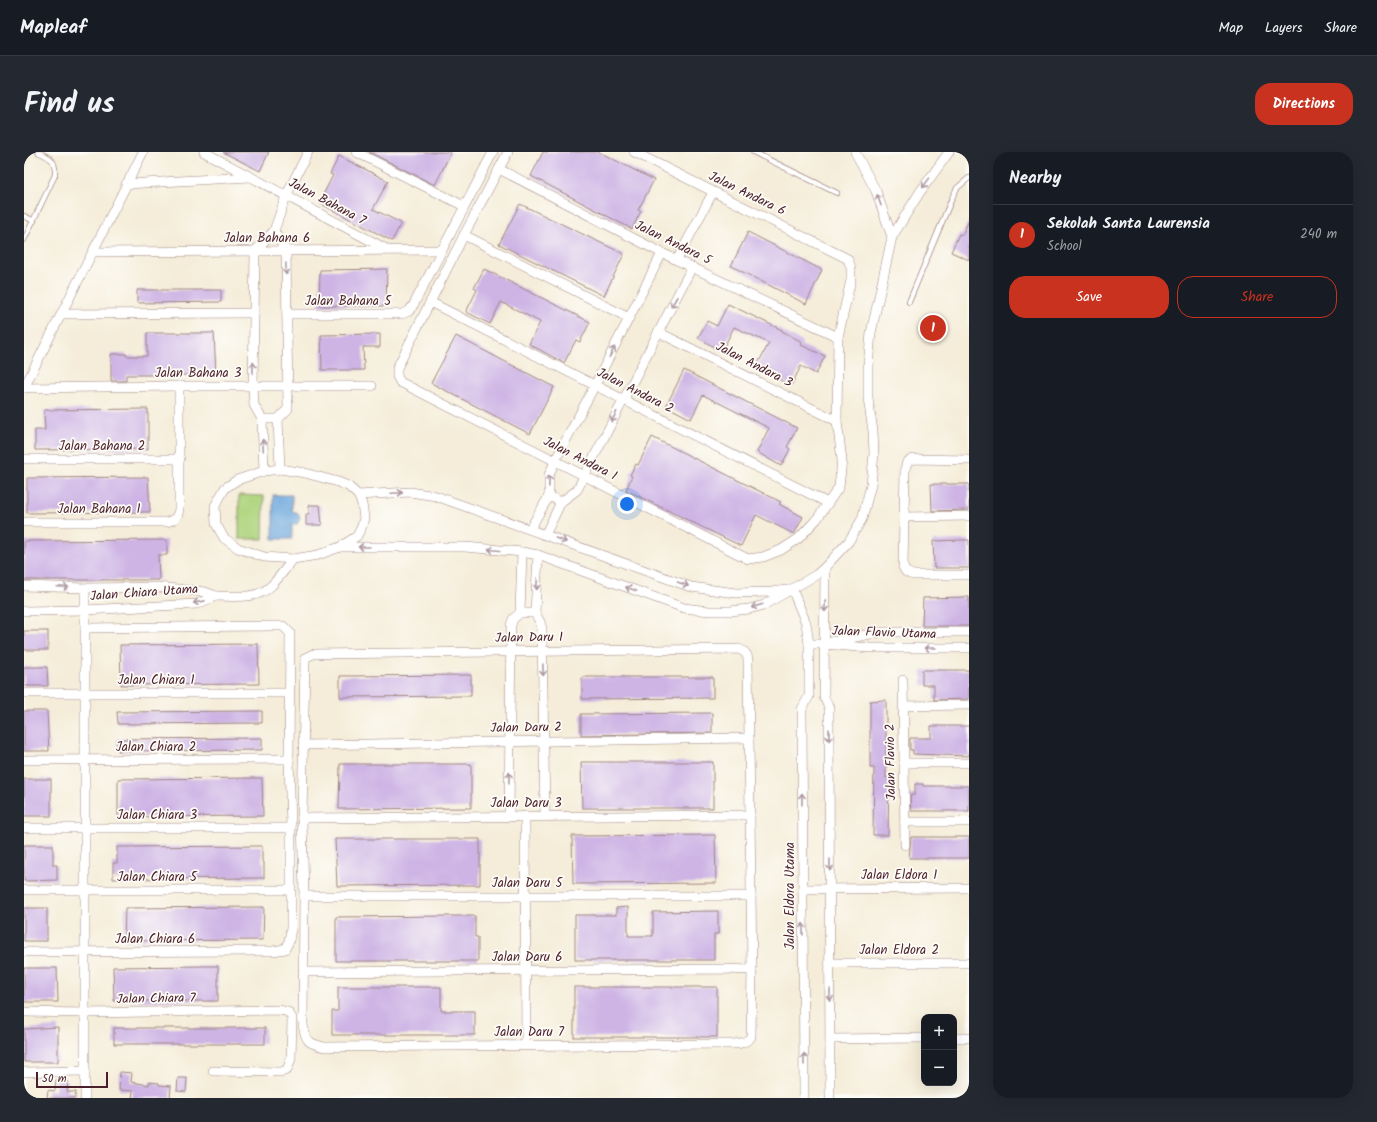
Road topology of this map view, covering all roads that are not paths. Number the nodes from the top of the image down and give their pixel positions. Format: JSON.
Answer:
{"nodes":[{"id":1,"x":38,"y":152,"type":"edge"},
{"id":2,"x":143,"y":152,"type":"edge"},
{"id":3,"x":204,"y":152,"type":"edge"},
{"id":4,"x":308,"y":152,"type":"edge"},
{"id":5,"x":356,"y":152,"type":"edge"},
{"id":6,"x":508,"y":152,"type":"edge"},
{"id":7,"x":634,"y":152,"type":"edge"},
{"id":8,"x":753,"y":152,"type":"edge"},
{"id":9,"x":855,"y":152,"type":"edge"},
{"id":10,"x":949,"y":152,"type":"edge"},
{"id":11,"x":491,"y":153,"type":"edge"},
{"id":12,"x":499,"y":169,"type":"junction"},
{"id":13,"x":251,"y":177,"type":"junction"},
{"id":14,"x":969,"y":178,"type":"edge"},
{"id":15,"x":126,"y":184,"type":"junction"},
{"id":16,"x":713,"y":192,"type":"junction"},
{"id":17,"x":837,"y":193,"type":"dead end"},
{"id":18,"x":286,"y":196,"type":"junction"},
{"id":19,"x":464,"y":206,"type":"junction"},
{"id":20,"x":24,"y":216,"type":"edge"},
{"id":21,"x":34,"y":221,"type":"junction"},
{"id":22,"x":274,"y":231,"type":"junction"},
{"id":23,"x":464,"y":235,"type":"junction"},
{"id":24,"x":892,"y":236,"type":"junction"},
{"id":25,"x":24,"y":240,"type":"edge"},
{"id":26,"x":390,"y":250,"type":"junction"},
{"id":27,"x":442,"y":250,"type":"junction"},
{"id":28,"x":255,"y":251,"type":"junction"},
{"id":29,"x":286,"y":251,"type":"junction"},
{"id":30,"x":93,"y":252,"type":"junction"},
{"id":31,"x":662,"y":253,"type":"junction"},
{"id":32,"x":677,"y":260,"type":"junction"},
{"id":33,"x":692,"y":268,"type":"junction"},
{"id":34,"x":430,"y":302,"type":"junction"},
{"id":35,"x":909,"y":302,"type":"dead end"},
{"id":36,"x":254,"y":313,"type":"junction"},
{"id":37,"x":62,"y":314,"type":"junction"},
{"id":38,"x":287,"y":314,"type":"junction"},
{"id":39,"x":629,"y":318,"type":"junction"},
{"id":40,"x":658,"y":332,"type":"junction"},
{"id":41,"x":838,"y":337,"type":"junction"},
{"id":42,"x":595,"y":385,"type":"junction"},
{"id":43,"x":179,"y":386,"type":"junction"},
{"id":44,"x":253,"y":386,"type":"junction"},
{"id":45,"x":288,"y":386,"type":"junction"},
{"id":46,"x":372,"y":386,"type":"dead end"},
{"id":47,"x":24,"y":388,"type":"edge"},
{"id":48,"x":623,"y":400,"type":"junction"},
{"id":49,"x":262,"y":419,"type":"junction"},
{"id":50,"x":278,"y":419,"type":"junction"},
{"id":51,"x":837,"y":421,"type":"junction"},
{"id":52,"x":24,"y":459,"type":"edge"},
{"id":53,"x":180,"y":459,"type":"junction"},
{"id":54,"x":969,"y":460,"type":"edge"},
{"id":55,"x":555,"y":461,"type":"junction"},
{"id":56,"x":280,"y":469,"type":"junction"},
{"id":57,"x":264,"y":471,"type":"junction"},
{"id":58,"x":584,"y":476,"type":"junction"},
{"id":59,"x":358,"y":495,"type":"junction"},
{"id":60,"x":549,"y":496,"type":"junction"},
{"id":61,"x":561,"y":502,"type":"junction"},
{"id":62,"x":828,"y":503,"type":"junction"},
{"id":63,"x":969,"y":516,"type":"edge"},
{"id":64,"x":904,"y":517,"type":"junction"},
{"id":65,"x":24,"y":522,"type":"edge"},
{"id":66,"x":530,"y":529,"type":"junction"},
{"id":67,"x":545,"y":535,"type":"junction"},
{"id":68,"x":340,"y":547,"type":"junction"},
{"id":69,"x":522,"y":552,"type":"junction"},
{"id":70,"x":538,"y":555,"type":"junction"},
{"id":71,"x":293,"y":559,"type":"junction"},
{"id":72,"x":825,"y":567,"type":"junction"},
{"id":73,"x":969,"y":575,"type":"edge"},
{"id":74,"x":24,"y":586,"type":"edge"},
{"id":75,"x":85,"y":588,"type":"junction"},
{"id":76,"x":173,"y":588,"type":"junction"},
{"id":77,"x":792,"y":589,"type":"junction"},
{"id":78,"x":216,"y":596,"type":"junction"},
{"id":79,"x":171,"y":605,"type":"junction"},
{"id":80,"x":24,"y":610,"type":"edge"},
{"id":81,"x":85,"y":610,"type":"junction"},
{"id":82,"x":520,"y":613,"type":"junction"},
{"id":83,"x":535,"y":613,"type":"junction"},
{"id":84,"x":85,"y":628,"type":"junction"},
{"id":85,"x":969,"y":632,"type":"edge"},
{"id":86,"x":809,"y":644,"type":"junction"},
{"id":87,"x":824,"y":644,"type":"junction"},
{"id":88,"x":969,"y":648,"type":"edge"},
{"id":89,"x":542,"y":651,"type":"junction"},
{"id":90,"x":510,"y":652,"type":"junction"},
{"id":91,"x":903,"y":680,"type":"dead end"},
{"id":92,"x":24,"y":693,"type":"edge"},
{"id":93,"x":85,"y":693,"type":"junction"},
{"id":94,"x":289,"y":693,"type":"junction"},
{"id":95,"x":809,"y":696,"type":"junction"},
{"id":96,"x":824,"y":697,"type":"junction"},
{"id":97,"x":969,"y":705,"type":"edge"},
{"id":98,"x":903,"y":706,"type":"junction"},
{"id":99,"x":749,"y":738,"type":"junction"},
{"id":100,"x":544,"y":741,"type":"junction"},
{"id":101,"x":510,"y":742,"type":"junction"},
{"id":102,"x":303,"y":745,"type":"junction"},
{"id":103,"x":289,"y":759,"type":"junction"},
{"id":104,"x":24,"y":760,"type":"edge"},
{"id":105,"x":85,"y":760,"type":"junction"},
{"id":106,"x":904,"y":763,"type":"junction"},
{"id":107,"x":969,"y":763,"type":"edge"},
{"id":108,"x":750,"y":815,"type":"junction"},
{"id":109,"x":525,"y":816,"type":"junction"},
{"id":110,"x":545,"y":816,"type":"junction"},
{"id":111,"x":509,"y":817,"type":"junction"},
{"id":112,"x":302,"y":818,"type":"junction"},
{"id":113,"x":905,"y":822,"type":"junction"},
{"id":114,"x":969,"y":822,"type":"edge"},
{"id":115,"x":24,"y":828,"type":"edge"},
{"id":116,"x":85,"y":828,"type":"junction"},
{"id":117,"x":291,"y":828,"type":"junction"},
{"id":118,"x":905,"y":844,"type":"dead end"},
{"id":119,"x":830,"y":888,"type":"junction"},
{"id":120,"x":969,"y":888,"type":"edge"},
{"id":121,"x":803,"y":889,"type":"junction"},
{"id":122,"x":24,"y":890,"type":"edge"},
{"id":123,"x":85,"y":890,"type":"junction"},
{"id":124,"x":290,"y":890,"type":"junction"},
{"id":125,"x":304,"y":896,"type":"junction"},
{"id":126,"x":526,"y":896,"type":"junction"},
{"id":127,"x":751,"y":896,"type":"junction"},
{"id":128,"x":24,"y":952,"type":"edge"},
{"id":129,"x":85,"y":952,"type":"junction"},
{"id":130,"x":830,"y":963,"type":"junction"},
{"id":131,"x":969,"y":963,"type":"edge"},
{"id":132,"x":526,"y":970,"type":"junction"},
{"id":133,"x":752,"y":970,"type":"junction"},
{"id":134,"x":303,"y":972,"type":"junction"},
{"id":135,"x":24,"y":1012,"type":"edge"},
{"id":136,"x":85,"y":1013,"type":"junction"},
{"id":137,"x":921,"y":1038,"type":"edge"},
{"id":138,"x":957,"y":1038,"type":"edge"},
{"id":139,"x":969,"y":1038,"type":"edge"},
{"id":140,"x":830,"y":1039,"type":"junction"},
{"id":141,"x":526,"y":1045,"type":"junction"},
{"id":142,"x":85,"y":1071,"type":"junction"},
{"id":143,"x":213,"y":1071,"type":"dead end"},
{"id":144,"x":24,"y":1072,"type":"edge"},
{"id":145,"x":85,"y":1098,"type":"edge"},
{"id":146,"x":804,"y":1098,"type":"edge"},
{"id":147,"x":830,"y":1098,"type":"edge"}],
"edges":[{"from":1,"to":21,"type":"lane"},
{"from":2,"to":15,"type":"street"},
{"from":3,"to":13,"type":"street","name":"Jalan Bahana 7"},
{"from":4,"to":18,"type":"street"},
{"from":5,"to":19,"type":"street"},
{"from":6,"to":12,"type":"street"},
{"from":7,"to":16,"type":"street","name":"Jalan Andara 6"},
{"from":8,"to":17,"type":"lane"},
{"from":24,"to":9,"type":"street","one_way":true},
{"from":10,"to":24,"type":"street","one_way":true},
{"from":11,"to":19,"type":"street"},
{"from":12,"to":23,"type":"street"},
{"from":12,"to":31,"type":"street","name":"Jalan Andara 5"},
{"from":13,"to":15,"type":"street"},
{"from":13,"to":18,"type":"street","name":"Jalan Bahana 7"},
{"from":14,"to":35,"type":"lane"},
{"from":15,"to":30,"type":"street"},
{"from":16,"to":32,"type":"street"},
{"from":16,"to":41,"type":"street","name":"Jalan Andara 6"},
{"from":18,"to":22,"type":"street"},
{"from":18,"to":26,"type":"street","name":"Jalan Bahana 7"},
{"from":19,"to":27,"type":"street"},
{"from":20,"to":21,"type":"lane"},
{"from":21,"to":25,"type":"lane"},
{"from":22,"to":28,"type":"street"},
{"from":22,"to":29,"type":"street"},
{"from":23,"to":34,"type":"street"},
{"from":23,"to":39,"type":"street"},
{"from":24,"to":72,"type":"street"},
{"from":26,"to":27,"type":"street","name":"Jalan Bahana 6"},
{"from":26,"to":29,"type":"street","name":"Jalan Bahana 6"},
{"from":27,"to":38,"type":"street","name":"Jalan Bahana 5"},
{"from":28,"to":29,"type":"street","name":"Jalan Bahana 6"},
{"from":28,"to":30,"type":"street","name":"Jalan Bahana 6"},
{"from":28,"to":36,"type":"street"},
{"from":29,"to":38,"type":"street","one_way":true},
{"from":30,"to":37,"type":"street"},
{"from":31,"to":32,"type":"street","name":"Jalan Andara 5"},
{"from":31,"to":39,"type":"street"},
{"from":32,"to":33,"type":"street","name":"Jalan Andara 5"},
{"from":33,"to":40,"type":"street","one_way":true},
{"from":33,"to":41,"type":"street","name":"Jalan Andara 5"},
{"from":34,"to":42,"type":"street","name":"Jalan Andara 2"},
{"from":34,"to":55,"type":"street","name":"Jalan Andara 1"},
{"from":36,"to":37,"type":"street"},
{"from":44,"to":36,"type":"street","one_way":true},
{"from":37,"to":47,"type":"street"},
{"from":38,"to":45,"type":"street"},
{"from":42,"to":39,"type":"street","one_way":true},
{"from":40,"to":48,"type":"street"},
{"from":40,"to":51,"type":"street","name":"Jalan Andara 3"},
{"from":41,"to":51,"type":"street"},
{"from":42,"to":48,"type":"street","name":"Jalan Andara 2"},
{"from":42,"to":55,"type":"street"},
{"from":43,"to":44,"type":"street","name":"Jalan Bahana 3"},
{"from":43,"to":47,"type":"street","name":"Jalan Bahana 3"},
{"from":43,"to":53,"type":"street"},
{"from":44,"to":45,"type":"street","name":"Jalan Bahana 3"},
{"from":44,"to":49,"type":"street"},
{"from":45,"to":46,"type":"street","name":"Jalan Bahana 3"},
{"from":45,"to":50,"type":"street"},
{"from":48,"to":58,"type":"street","one_way":true},
{"from":48,"to":62,"type":"street","name":"Jalan Andara 2"},
{"from":49,"to":50,"type":"street"},
{"from":57,"to":49,"type":"street","one_way":true},
{"from":50,"to":56,"type":"street"},
{"from":51,"to":62,"type":"street"},
{"from":52,"to":53,"type":"street","name":"Jalan Bahana 2"},
{"from":53,"to":65,"type":"street","name":"Jalan Bahana 1"},
{"from":54,"to":64,"type":"street"},
{"from":55,"to":58,"type":"street","name":"Jalan Andara 1"},
{"from":60,"to":55,"type":"street","one_way":true},
{"from":56,"to":57,"type":"street"},
{"from":56,"to":59,"type":"street"},
{"from":57,"to":71,"type":"street"},
{"from":58,"to":61,"type":"street"},
{"from":58,"to":62,"type":"street","name":"Jalan Andara 1"},
{"from":59,"to":66,"type":"street","one_way":true},
{"from":59,"to":68,"type":"street"},
{"from":60,"to":61,"type":"street"},
{"from":60,"to":66,"type":"street"},
{"from":61,"to":67,"type":"street"},
{"from":63,"to":64,"type":"street"},
{"from":64,"to":73,"type":"street"},
{"from":66,"to":67,"type":"street"},
{"from":67,"to":77,"type":"street","one_way":true},
{"from":69,"to":68,"type":"street","one_way":true},
{"from":68,"to":71,"type":"street"},
{"from":69,"to":70,"type":"street"},
{"from":69,"to":82,"type":"street"},
{"from":77,"to":70,"type":"street","one_way":true},
{"from":70,"to":83,"type":"street","one_way":true},
{"from":71,"to":78,"type":"street"},
{"from":72,"to":77,"type":"street"},
{"from":72,"to":87,"type":"street","one_way":true},
{"from":74,"to":75,"type":"street","name":"Jalan Chiara Utama","one_way":true},
{"from":75,"to":76,"type":"street","name":"Jalan Chiara Utama"},
{"from":75,"to":81,"type":"street"},
{"from":76,"to":78,"type":"street","name":"Jalan Chiara Utama"},
{"from":76,"to":79,"type":"street"},
{"from":77,"to":86,"type":"street"},
{"from":78,"to":79,"type":"street","name":"Jalan Chiara Utama","one_way":true},
{"from":79,"to":81,"type":"street","name":"Jalan Chiara Utama"},
{"from":80,"to":81,"type":"street","name":"Jalan Chiara Utama"},
{"from":81,"to":84,"type":"street"},
{"from":82,"to":83,"type":"street"},
{"from":82,"to":90,"type":"street"},
{"from":83,"to":89,"type":"street"},
{"from":84,"to":93,"type":"street"},
{"from":84,"to":94,"type":"street"},
{"from":85,"to":87,"type":"street","name":"Jalan Flavio Utama"},
{"from":86,"to":87,"type":"street"},
{"from":86,"to":95,"type":"street"},
{"from":88,"to":87,"type":"street","name":"Jalan Flavio Utama","one_way":true},
{"from":87,"to":96,"type":"street"},
{"from":89,"to":90,"type":"street","name":"Jalan Daru 1"},
{"from":89,"to":99,"type":"street","name":"Jalan Daru 1"},
{"from":89,"to":100,"type":"street","one_way":true},
{"from":90,"to":101,"type":"street"},
{"from":90,"to":102,"type":"street","name":"Jalan Daru 1"},
{"from":91,"to":98,"type":"street","name":"Jalan Flavio 2"},
{"from":92,"to":93,"type":"street","name":"Jalan Chiara 1"},
{"from":93,"to":94,"type":"street","name":"Jalan Chiara 1"},
{"from":93,"to":105,"type":"street"},
{"from":94,"to":103,"type":"street"},
{"from":95,"to":96,"type":"street"},
{"from":121,"to":95,"type":"street","name":"Jalan Eldora Utama","one_way":true},
{"from":96,"to":119,"type":"street","one_way":true},
{"from":97,"to":98,"type":"street"},
{"from":98,"to":106,"type":"street","name":"Jalan Flavio 2"},
{"from":99,"to":100,"type":"street","name":"Jalan Daru 2"},
{"from":99,"to":108,"type":"street"},
{"from":100,"to":101,"type":"street","name":"Jalan Daru 2"},
{"from":100,"to":110,"type":"street"},
{"from":101,"to":102,"type":"street","name":"Jalan Daru 2"},
{"from":111,"to":101,"type":"street","one_way":true},
{"from":102,"to":112,"type":"street"},
{"from":103,"to":105,"type":"street","name":"Jalan Chiara 2"},
{"from":103,"to":117,"type":"street"},
{"from":104,"to":105,"type":"street","name":"Jalan Chiara 2"},
{"from":105,"to":116,"type":"street"},
{"from":106,"to":107,"type":"street"},
{"from":106,"to":113,"type":"street","name":"Jalan Flavio 2"},
{"from":108,"to":110,"type":"street","name":"Jalan Daru 3"},
{"from":108,"to":127,"type":"street"},
{"from":109,"to":110,"type":"street","name":"Jalan Daru 3"},
{"from":109,"to":111,"type":"street","name":"Jalan Daru 3"},
{"from":109,"to":126,"type":"street"},
{"from":111,"to":112,"type":"street","name":"Jalan Daru 3"},
{"from":112,"to":125,"type":"street"},
{"from":113,"to":114,"type":"street"},
{"from":113,"to":118,"type":"street","name":"Jalan Flavio 2"},
{"from":115,"to":116,"type":"street","name":"Jalan Chiara 3"},
{"from":116,"to":117,"type":"street","name":"Jalan Chiara 3"},
{"from":116,"to":123,"type":"street"},
{"from":117,"to":124,"type":"street"},
{"from":119,"to":120,"type":"street","name":"Jalan Eldora 1"},
{"from":119,"to":121,"type":"street","name":"Jalan Eldora 1"},
{"from":119,"to":130,"type":"street"},
{"from":146,"to":121,"type":"street","name":"Jalan Eldora Utama","one_way":true},
{"from":122,"to":123,"type":"street","name":"Jalan Chiara 5"},
{"from":123,"to":124,"type":"street","name":"Jalan Chiara 5"},
{"from":123,"to":129,"type":"street"},
{"from":124,"to":129,"type":"street","name":"Jalan Chiara 6"},
{"from":125,"to":126,"type":"street","name":"Jalan Daru 5"},
{"from":125,"to":134,"type":"street"},
{"from":126,"to":127,"type":"street","name":"Jalan Daru 5"},
{"from":126,"to":132,"type":"street"},
{"from":127,"to":133,"type":"street"},
{"from":128,"to":129,"type":"street","name":"Jalan Chiara 6"},
{"from":129,"to":136,"type":"street"},
{"from":130,"to":131,"type":"street","name":"Jalan Eldora 2"},
{"from":130,"to":140,"type":"street","one_way":true},
{"from":132,"to":133,"type":"street","name":"Jalan Daru 6"},
{"from":132,"to":134,"type":"street","name":"Jalan Daru 6"},
{"from":132,"to":141,"type":"street"},
{"from":133,"to":141,"type":"street","name":"Jalan Daru 7"},
{"from":134,"to":141,"type":"street","name":"Jalan Daru 7"},
{"from":135,"to":136,"type":"street","name":"Jalan Chiara 7"},
{"from":136,"to":142,"type":"street"},
{"from":136,"to":143,"type":"street","name":"Jalan Chiara 7"},
{"from":137,"to":140,"type":"street"},
{"from":138,"to":139,"type":"street"},
{"from":140,"to":147,"type":"street"},
{"from":142,"to":144,"type":"street"},
{"from":142,"to":145,"type":"street"}]}
